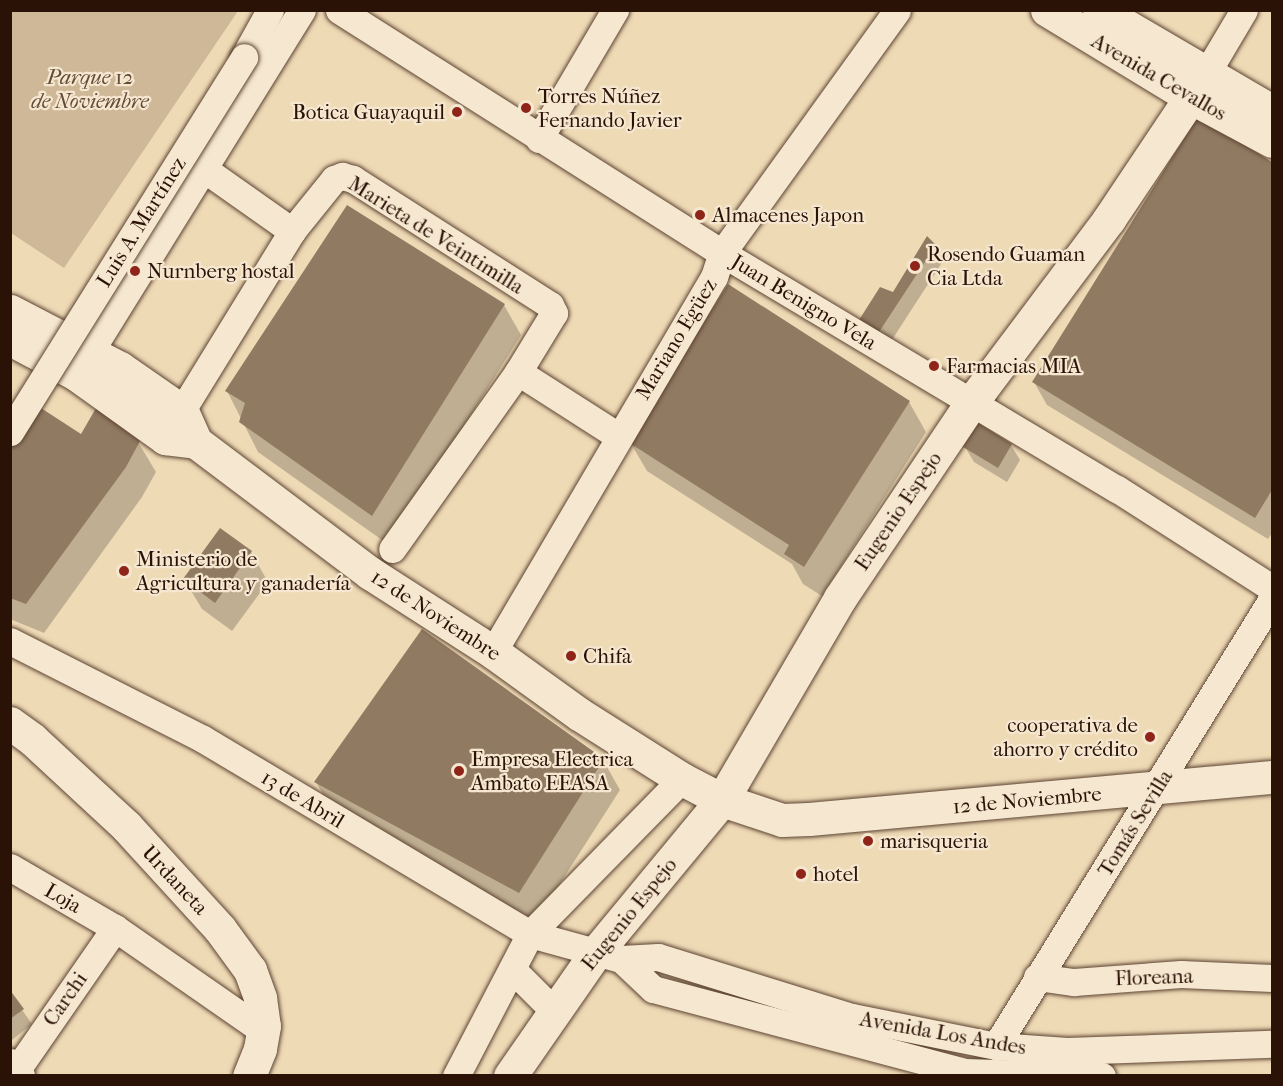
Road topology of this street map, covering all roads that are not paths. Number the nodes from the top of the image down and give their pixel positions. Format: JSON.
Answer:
{"nodes":[{"id":1,"x":270,"y":10,"type":"edge"},
{"id":2,"x":302,"y":10,"type":"edge"},
{"id":3,"x":339,"y":10,"type":"edge"},
{"id":4,"x":615,"y":10,"type":"edge"},
{"id":5,"x":897,"y":10,"type":"edge"},
{"id":6,"x":1047,"y":10,"type":"edge"},
{"id":7,"x":1099,"y":10,"type":"edge"},
{"id":8,"x":1244,"y":10,"type":"edge"},
{"id":9,"x":1198,"y":85,"type":"junction"},
{"id":10,"x":1272,"y":111,"type":"edge"},
{"id":11,"x":539,"y":139,"type":"junction"},
{"id":12,"x":1272,"y":141,"type":"edge"},
{"id":13,"x":204,"y":169,"type":"junction"},
{"id":14,"x":292,"y":231,"type":"junction"},
{"id":15,"x":722,"y":253,"type":"junction"},
{"id":16,"x":10,"y":311,"type":"edge"},
{"id":17,"x":10,"y":339,"type":"edge"},
{"id":18,"x":83,"y":364,"type":"junction"},
{"id":19,"x":518,"y":372,"type":"junction"},
{"id":20,"x":971,"y":403,"type":"junction"},
{"id":21,"x":182,"y":411,"type":"junction"},
{"id":22,"x":10,"y":432,"type":"edge"},
{"id":23,"x":618,"y":436,"type":"junction"},
{"id":24,"x":180,"y":440,"type":"junction"},
{"id":25,"x":392,"y":549,"type":"dead end"},
{"id":26,"x":1272,"y":588,"type":"edge"},
{"id":27,"x":1272,"y":599,"type":"edge"},
{"id":28,"x":10,"y":641,"type":"edge"},
{"id":29,"x":493,"y":652,"type":"junction"},
{"id":30,"x":10,"y":723,"type":"edge"},
{"id":31,"x":1272,"y":777,"type":"edge"},
{"id":32,"x":682,"y":779,"type":"junction"},
{"id":33,"x":1156,"y":790,"type":"junction"},
{"id":34,"x":722,"y":800,"type":"junction"},
{"id":35,"x":10,"y":867,"type":"edge"},
{"id":36,"x":115,"y":928,"type":"junction"},
{"id":37,"x":530,"y":934,"type":"junction"},
{"id":38,"x":609,"y":955,"type":"junction"},
{"id":39,"x":512,"y":969,"type":"junction"},
{"id":40,"x":1037,"y":977,"type":"junction"},
{"id":41,"x":1272,"y":978,"type":"edge"},
{"id":42,"x":553,"y":1010,"type":"junction"},
{"id":43,"x":263,"y":1031,"type":"junction"},
{"id":44,"x":1272,"y":1044,"type":"edge"},
{"id":45,"x":996,"y":1046,"type":"junction"},
{"id":46,"x":15,"y":1070,"type":"edge"},
{"id":47,"x":963,"y":1074,"type":"edge"},
{"id":48,"x":1085,"y":1075,"type":"edge"},
{"id":49,"x":249,"y":1076,"type":"edge"},
{"id":50,"x":456,"y":1076,"type":"edge"},
{"id":51,"x":510,"y":1076,"type":"edge"}],
"edges":[{"from":1,"to":22,"type":"street","name":"Luis A. Martínez","bridge":true},
{"from":2,"to":13,"type":"street","name":"Luis A. Martínez"},
{"from":3,"to":11,"type":"street","name":"Juan Benigno Vela"},
{"from":4,"to":11,"type":"street"},
{"from":5,"to":15,"type":"street","name":"Mariano Egüez"},
{"from":6,"to":9,"type":"street","name":"Avenida Cevallos"},
{"from":7,"to":9,"type":"street","name":"Avenida Cevallos"},
{"from":8,"to":9,"type":"street","name":"Eugenio Espejo"},
{"from":9,"to":10,"type":"street","name":"Avenida Cevallos"},
{"from":9,"to":12,"type":"street","name":"Avenida Cevallos"},
{"from":9,"to":20,"type":"street","name":"Eugenio Espejo"},
{"from":11,"to":15,"type":"street","name":"Juan Benigno Vela"},
{"from":13,"to":14,"type":"street"},
{"from":13,"to":18,"type":"street","name":"Luis A. Martínez"},
{"from":14,"to":19,"type":"street","name":"Marieta de Veintimilla"},
{"from":14,"to":21,"type":"street","name":"Marieta de Veintimilla"},
{"from":15,"to":20,"type":"street","name":"Juan Benigno Vela"},
{"from":15,"to":23,"type":"street","name":"Mariano Egüez"},
{"from":16,"to":18,"type":"street","name":"12 de Noviembre"},
{"from":17,"to":18,"type":"street","name":"12 de Noviembre"},
{"from":18,"to":21,"type":"street","name":"12 de Noviembre"},
{"from":18,"to":24,"type":"street","name":"12 de Noviembre"},
{"from":19,"to":23,"type":"street"},
{"from":19,"to":25,"type":"street","name":"Marieta de Veintimilla"},
{"from":20,"to":26,"type":"street","name":"Juan Benigno Vela"},
{"from":20,"to":34,"type":"street","name":"Eugenio Espejo"},
{"from":21,"to":24,"type":"street","name":"12 de Noviembre"},
{"from":23,"to":29,"type":"street","name":"Mariano Egüez"},
{"from":24,"to":29,"type":"street","name":"12 de Noviembre"},
{"from":27,"to":33,"type":"street","name":"Tomás Sevilla"},
{"from":28,"to":37,"type":"street","name":"13 de Abril"},
{"from":29,"to":32,"type":"street","name":"12 de Noviembre"},
{"from":30,"to":43,"type":"street","name":"Urdaneta"},
{"from":31,"to":33,"type":"street","name":"12 de Noviembre"},
{"from":32,"to":34,"type":"street","name":"12 de Noviembre"},
{"from":32,"to":37,"type":"street"},
{"from":33,"to":34,"type":"street","name":"12 de Noviembre"},
{"from":33,"to":40,"type":"street","name":"Tomás Sevilla"},
{"from":34,"to":38,"type":"street","name":"Eugenio Espejo"},
{"from":35,"to":36,"type":"street","name":"Loja"},
{"from":36,"to":43,"type":"street","name":"Loja"},
{"from":36,"to":46,"type":"street","name":"Carchi"},
{"from":37,"to":38,"type":"street","name":"13 de Abril"},
{"from":37,"to":39,"type":"street"},
{"from":38,"to":42,"type":"street","name":"Eugenio Espejo"},
{"from":38,"to":45,"type":"street","name":"Avenida Los Andes"},
{"from":38,"to":47,"type":"street","name":"Avenida Los Andes"},
{"from":39,"to":42,"type":"street"},
{"from":39,"to":50,"type":"street"},
{"from":40,"to":41,"type":"street","name":"Floreana"},
{"from":40,"to":45,"type":"street","name":"Tomás Sevilla"},
{"from":42,"to":51,"type":"street","name":"Eugenio Espejo"},
{"from":43,"to":49,"type":"street","name":"Urdaneta"},
{"from":44,"to":45,"type":"street","name":"Avenida Los Andes"},
{"from":47,"to":48,"type":"street","name":"Avenida Los Andes"}]}
